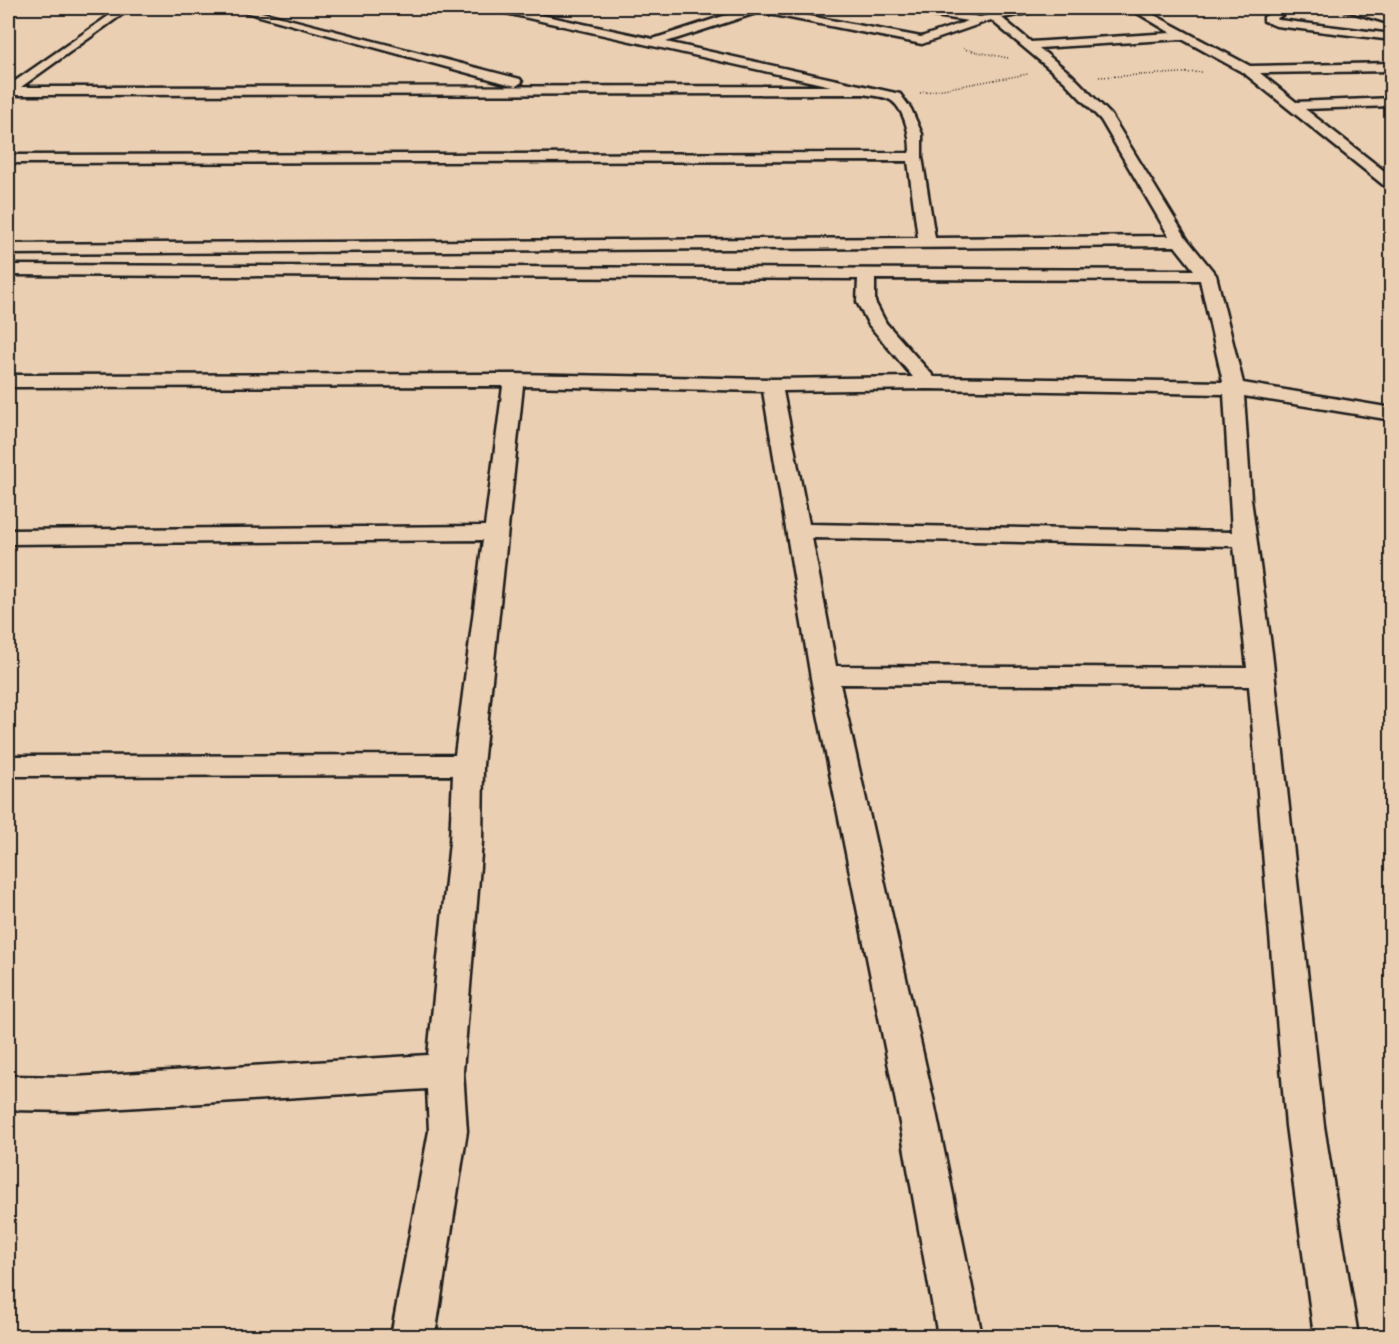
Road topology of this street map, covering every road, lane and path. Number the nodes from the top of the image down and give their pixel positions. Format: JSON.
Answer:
{"nodes":[{"id":1,"x":126,"y":8,"type":"edge"},
{"id":2,"x":236,"y":8,"type":"edge"},
{"id":3,"x":497,"y":8,"type":"edge"},
{"id":4,"x":756,"y":8,"type":"edge"},
{"id":5,"x":903,"y":8,"type":"edge"},
{"id":6,"x":1032,"y":8,"type":"edge"},
{"id":7,"x":1134,"y":8,"type":"edge"},
{"id":8,"x":1288,"y":8,"type":"edge"},
{"id":9,"x":1343,"y":8,"type":"edge"},
{"id":10,"x":987,"y":18,"type":"junction"},
{"id":11,"x":1392,"y":21,"type":"edge"},
{"id":12,"x":1188,"y":35,"type":"junction"},
{"id":13,"x":1392,"y":37,"type":"edge"},
{"id":14,"x":922,"y":41,"type":"junction"},
{"id":15,"x":654,"y":42,"type":"junction"},
{"id":16,"x":1030,"y":45,"type":"junction"},
{"id":17,"x":1392,"y":67,"type":"edge"},
{"id":18,"x":1248,"y":70,"type":"junction"},
{"id":19,"x":1062,"y":73,"type":"junction"},
{"id":20,"x":866,"y":90,"type":"junction"},
{"id":21,"x":8,"y":91,"type":"edge"},
{"id":22,"x":554,"y":92,"type":"junction"},
{"id":23,"x":895,"y":97,"type":"junction"},
{"id":24,"x":1392,"y":102,"type":"edge"},
{"id":25,"x":1292,"y":105,"type":"junction"},
{"id":26,"x":915,"y":157,"type":"junction"},
{"id":27,"x":8,"y":159,"type":"edge"},
{"id":28,"x":1382,"y":161,"type":"dead end"},
{"id":29,"x":1363,"y":162,"type":"junction"},
{"id":30,"x":1392,"y":185,"type":"edge"},
{"id":31,"x":1180,"y":240,"type":"junction"},
{"id":32,"x":927,"y":241,"type":"junction"},
{"id":33,"x":8,"y":249,"type":"edge"},
{"id":34,"x":8,"y":270,"type":"edge"},
{"id":35,"x":867,"y":275,"type":"junction"},
{"id":36,"x":1207,"y":275,"type":"junction"},
{"id":37,"x":514,"y":380,"type":"junction"},
{"id":38,"x":8,"y":381,"type":"edge"},
{"id":39,"x":928,"y":383,"type":"junction"},
{"id":40,"x":771,"y":384,"type":"junction"},
{"id":41,"x":1234,"y":388,"type":"junction"},
{"id":42,"x":1392,"y":414,"type":"edge"},
{"id":43,"x":799,"y":531,"type":"junction"},
{"id":44,"x":495,"y":533,"type":"junction"},
{"id":45,"x":8,"y":537,"type":"edge"},
{"id":46,"x":1245,"y":539,"type":"junction"},
{"id":47,"x":825,"y":675,"type":"junction"},
{"id":48,"x":1261,"y":677,"type":"junction"},
{"id":49,"x":468,"y":765,"type":"junction"},
{"id":50,"x":8,"y":766,"type":"edge"},
{"id":51,"x":445,"y":1071,"type":"junction"},
{"id":52,"x":8,"y":1093,"type":"edge"},
{"id":53,"x":413,"y":1336,"type":"edge"},
{"id":54,"x":960,"y":1336,"type":"edge"},
{"id":55,"x":1336,"y":1336,"type":"edge"}],
"edges":[{"from":1,"to":21,"type":"street"},
{"from":2,"to":22,"type":"street"},
{"from":3,"to":15,"type":"street"},
{"from":4,"to":14,"type":"street"},
{"from":4,"to":15,"type":"street"},
{"from":5,"to":10,"type":"street"},
{"from":6,"to":10,"type":"street"},
{"from":7,"to":12,"type":"street"},
{"from":8,"to":13,"type":"street"},
{"from":9,"to":11,"type":"street"},
{"from":10,"to":14,"type":"street"},
{"from":10,"to":16,"type":"street"},
{"from":12,"to":16,"type":"street"},
{"from":12,"to":18,"type":"street"},
{"from":14,"to":19,"type":"path"},
{"from":15,"to":20,"type":"street"},
{"from":16,"to":19,"type":"street"},
{"from":17,"to":18,"type":"street"},
{"from":18,"to":19,"type":"path"},
{"from":18,"to":25,"type":"street"},
{"from":19,"to":23,"type":"path"},
{"from":19,"to":31,"type":"street"},
{"from":20,"to":22,"type":"street"},
{"from":20,"to":23,"type":"street"},
{"from":21,"to":22,"type":"street"},
{"from":23,"to":26,"type":"street"},
{"from":24,"to":25,"type":"street"},
{"from":25,"to":29,"type":"street"},
{"from":26,"to":27,"type":"street"},
{"from":26,"to":32,"type":"street"},
{"from":28,"to":29,"type":"street"},
{"from":29,"to":30,"type":"street"},
{"from":31,"to":32,"type":"street"},
{"from":31,"to":36,"type":"street"},
{"from":32,"to":33,"type":"street"},
{"from":34,"to":35,"type":"street"},
{"from":35,"to":36,"type":"street"},
{"from":35,"to":39,"type":"street"},
{"from":36,"to":41,"type":"street"},
{"from":37,"to":38,"type":"street"},
{"from":37,"to":40,"type":"street"},
{"from":37,"to":44,"type":"street"},
{"from":39,"to":40,"type":"street"},
{"from":39,"to":41,"type":"street"},
{"from":40,"to":43,"type":"street"},
{"from":41,"to":42,"type":"street"},
{"from":41,"to":46,"type":"street"},
{"from":43,"to":46,"type":"street"},
{"from":43,"to":47,"type":"street"},
{"from":44,"to":45,"type":"street"},
{"from":44,"to":49,"type":"street"},
{"from":46,"to":48,"type":"street"},
{"from":47,"to":48,"type":"street"},
{"from":47,"to":54,"type":"street"},
{"from":48,"to":55,"type":"street"},
{"from":49,"to":50,"type":"street"},
{"from":49,"to":51,"type":"street"},
{"from":51,"to":52,"type":"street"},
{"from":51,"to":53,"type":"street"}]}
